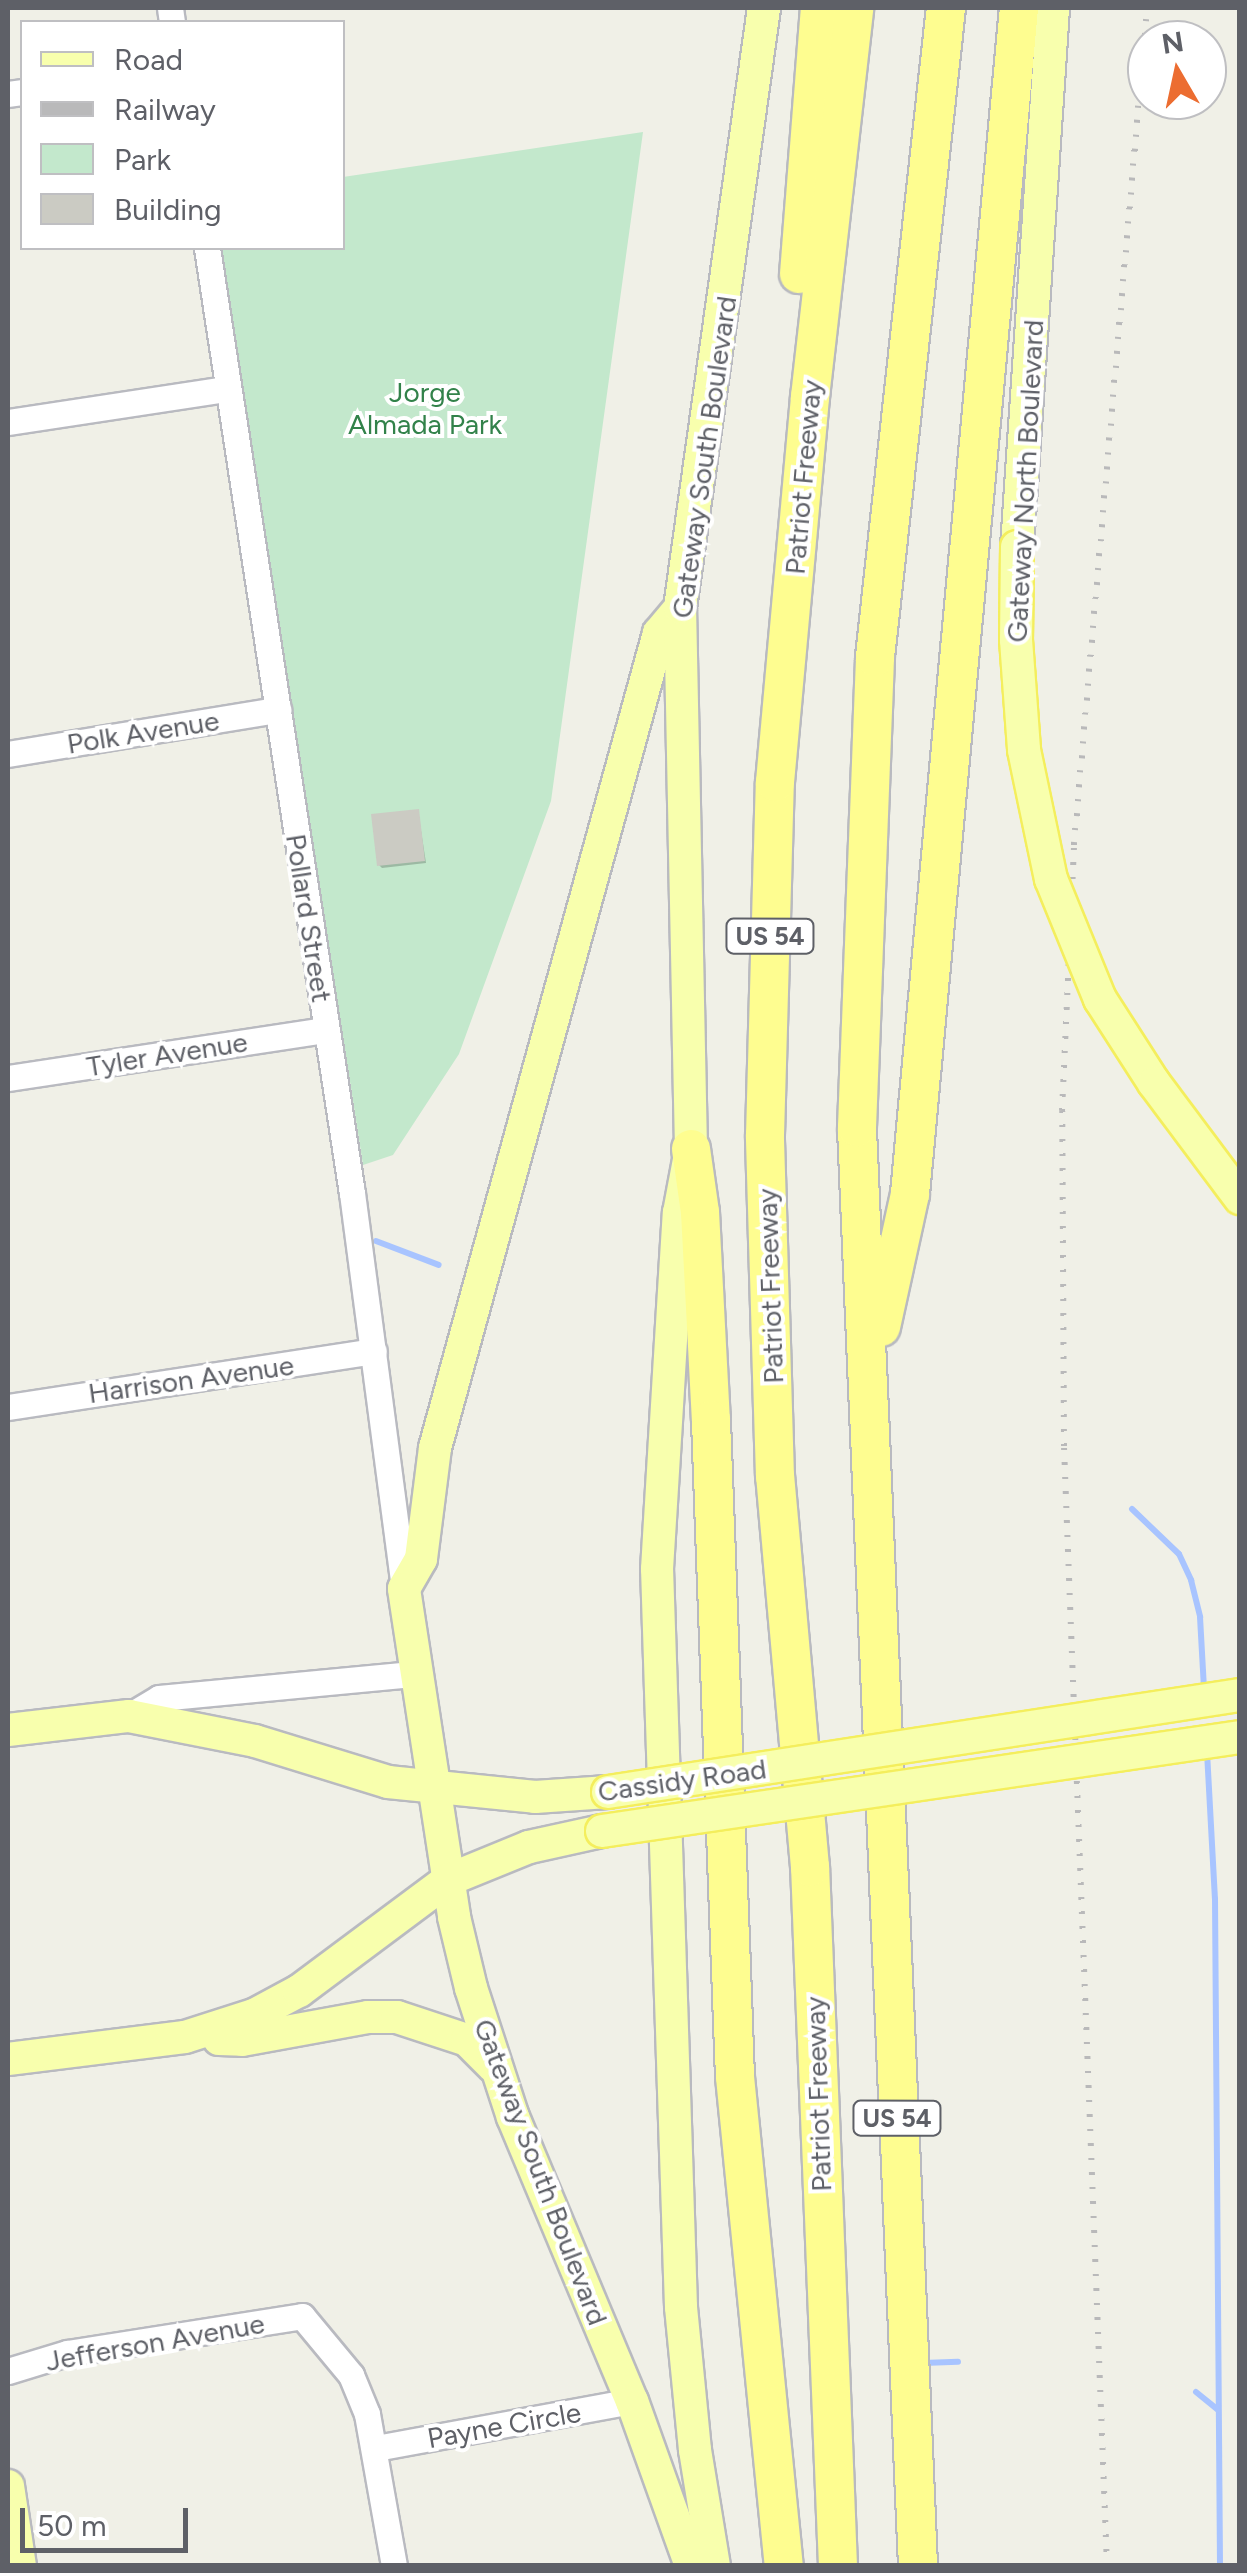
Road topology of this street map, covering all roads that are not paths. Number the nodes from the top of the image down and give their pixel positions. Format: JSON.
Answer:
{"nodes":[{"id":1,"x":764,"y":8,"type":"edge"},
{"id":2,"x":820,"y":8,"type":"edge"},
{"id":3,"x":854,"y":8,"type":"edge"},
{"id":4,"x":946,"y":8,"type":"edge"},
{"id":5,"x":1019,"y":8,"type":"edge"},
{"id":6,"x":1053,"y":8,"type":"edge"},
{"id":7,"x":207,"y":250,"type":"edge"},
{"id":8,"x":226,"y":389,"type":"junction"},
{"id":9,"x":810,"y":396,"type":"junction"},
{"id":10,"x":8,"y":422,"type":"edge"},
{"id":11,"x":680,"y":608,"type":"junction"},
{"id":12,"x":278,"y":710,"type":"junction"},
{"id":13,"x":8,"y":754,"type":"edge"},
{"id":14,"x":326,"y":1030,"type":"junction"},
{"id":15,"x":8,"y":1078,"type":"edge"},
{"id":16,"x":691,"y":1149,"type":"junction"},
{"id":17,"x":1240,"y":1198,"type":"edge"},
{"id":18,"x":374,"y":1351,"type":"junction"},
{"id":19,"x":871,"y":1372,"type":"junction"},
{"id":20,"x":8,"y":1407,"type":"edge"},
{"id":21,"x":404,"y":1589,"type":"junction"},
{"id":22,"x":415,"y":1674,"type":"junction"},
{"id":23,"x":1240,"y":1695,"type":"edge"},
{"id":24,"x":129,"y":1716,"type":"junction"},
{"id":25,"x":8,"y":1730,"type":"edge"},
{"id":26,"x":1240,"y":1737,"type":"edge"},
{"id":27,"x":433,"y":1788,"type":"junction"},
{"id":28,"x":448,"y":1880,"type":"junction"},
{"id":29,"x":185,"y":2037,"type":"junction"},
{"id":30,"x":8,"y":2059,"type":"edge"},
{"id":31,"x":497,"y":2070,"type":"junction"},
{"id":32,"x":8,"y":2371,"type":"edge"},
{"id":33,"x":632,"y":2402,"type":"junction"},
{"id":34,"x":376,"y":2448,"type":"junction"},
{"id":35,"x":8,"y":2486,"type":"edge"},
{"id":36,"x":20,"y":2566,"type":"edge"},
{"id":37,"x":394,"y":2566,"type":"edge"},
{"id":38,"x":691,"y":2566,"type":"edge"},
{"id":39,"x":714,"y":2566,"type":"edge"},
{"id":40,"x":784,"y":2566,"type":"edge"},
{"id":41,"x":838,"y":2566,"type":"edge"},
{"id":42,"x":918,"y":2566,"type":"edge"}],
"edges":[{"from":1,"to":11,"type":"main road","name":"Gateway South Boulevard"},
{"from":2,"to":9,"type":"highway"},
{"from":3,"to":9,"type":"highway","name":"Patriot Freeway","number":"US 54"},
{"from":4,"to":19,"type":"highway","number":"US 54"},
{"from":5,"to":19,"type":"highway"},
{"from":6,"to":17,"type":"main road","name":"Gateway North Boulevard","bridge":true},
{"from":7,"to":8,"type":"street","name":"Pollard Street"},
{"from":8,"to":10,"type":"street"},
{"from":8,"to":12,"type":"street","name":"Pollard Street"},
{"from":9,"to":41,"type":"highway","name":"Patriot Freeway","number":"US 54"},
{"from":11,"to":16,"type":"main road","name":"Gateway South Boulevard"},
{"from":11,"to":21,"type":"main road"},
{"from":12,"to":13,"type":"street","name":"Polk Avenue"},
{"from":12,"to":14,"type":"street","name":"Pollard Street"},
{"from":14,"to":15,"type":"street","name":"Tyler Avenue"},
{"from":14,"to":18,"type":"street","name":"Pollard Street"},
{"from":16,"to":39,"type":"main road","name":"Gateway South Boulevard"},
{"from":16,"to":40,"type":"highway"},
{"from":18,"to":20,"type":"street","name":"Harrison Avenue"},
{"from":18,"to":21,"type":"street","name":"Pollard Street"},
{"from":19,"to":42,"type":"highway","number":"US 54"},
{"from":21,"to":22,"type":"main road","name":"Gateway South Boulevard"},
{"from":22,"to":24,"type":"street"},
{"from":22,"to":27,"type":"main road","name":"Gateway South Boulevard"},
{"from":23,"to":27,"type":"main road","name":"Cassidy Road","bridge":true},
{"from":24,"to":25,"type":"main road","name":"Cassidy Road"},
{"from":24,"to":27,"type":"main road","name":"Cassidy Road"},
{"from":26,"to":28,"type":"main road","name":"Cassidy Road","bridge":true},
{"from":27,"to":28,"type":"main road","name":"Gateway South Boulevard"},
{"from":28,"to":29,"type":"main road","name":"Cassidy Road"},
{"from":28,"to":31,"type":"main road","name":"Gateway South Boulevard"},
{"from":29,"to":30,"type":"main road"},
{"from":29,"to":31,"type":"main road"},
{"from":31,"to":33,"type":"main road","name":"Gateway South Boulevard"},
{"from":32,"to":34,"type":"street","name":"Jefferson Avenue"},
{"from":33,"to":34,"type":"street","name":"Payne Circle"},
{"from":33,"to":38,"type":"main road","name":"Gateway South Boulevard"},
{"from":34,"to":37,"type":"street"},
{"from":35,"to":36,"type":"main road"}]}
